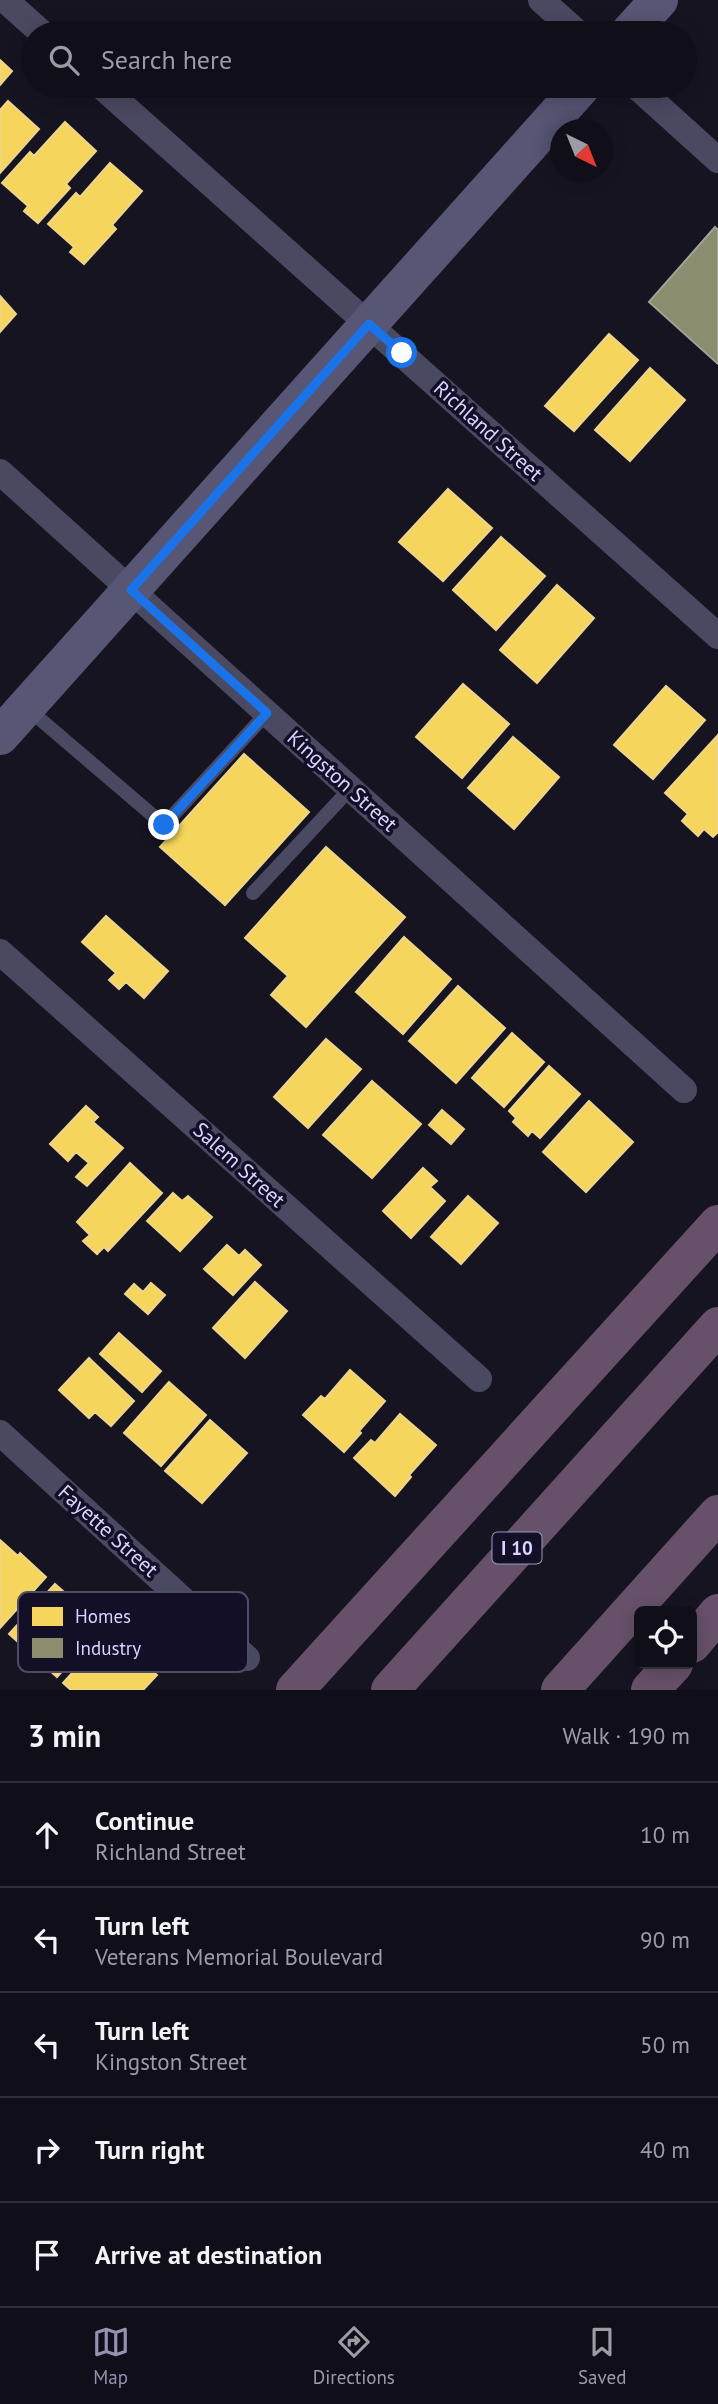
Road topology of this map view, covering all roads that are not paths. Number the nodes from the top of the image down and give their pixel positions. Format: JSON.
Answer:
{"nodes":[{"id":1,"x":5,"y":0,"type":"edge"},
{"id":2,"x":541,"y":0,"type":"edge"},
{"id":3,"x":659,"y":0,"type":"edge"},
{"id":4,"x":29,"y":21,"type":"edge"},
{"id":5,"x":565,"y":21,"type":"edge"},
{"id":6,"x":640,"y":21,"type":"edge"},
{"id":7,"x":115,"y":98,"type":"edge"},
{"id":8,"x":571,"y":98,"type":"edge"},
{"id":9,"x":649,"y":98,"type":"edge"},
{"id":10,"x":718,"y":160,"type":"edge"},
{"id":11,"x":369,"y":324,"type":"junction"},
{"id":12,"x":0,"y":472,"type":"edge"},
{"id":13,"x":131,"y":590,"type":"junction"},
{"id":14,"x":718,"y":636,"type":"edge"},
{"id":15,"x":26,"y":708,"type":"junction"},
{"id":16,"x":267,"y":713,"type":"junction"},
{"id":17,"x":0,"y":736,"type":"edge"},
{"id":18,"x":351,"y":789,"type":"junction"},
{"id":19,"x":253,"y":893,"type":"dead end"},
{"id":20,"x":0,"y":952,"type":"edge"},
{"id":21,"x":684,"y":1090,"type":"dead end"},
{"id":22,"x":718,"y":1224,"type":"edge"},
{"id":23,"x":718,"y":1326,"type":"edge"},
{"id":24,"x":479,"y":1379,"type":"dead end"},
{"id":25,"x":0,"y":1433,"type":"edge"},
{"id":26,"x":718,"y":1514,"type":"edge"},
{"id":27,"x":175,"y":1592,"type":"edge"},
{"id":28,"x":718,"y":1613,"type":"edge"},
{"id":29,"x":697,"y":1638,"type":"edge"},
{"id":30,"x":669,"y":1669,"type":"edge"},
{"id":31,"x":295,"y":1690,"type":"edge"},
{"id":32,"x":390,"y":1690,"type":"edge"},
{"id":33,"x":560,"y":1690,"type":"edge"},
{"id":34,"x":650,"y":1690,"type":"edge"}],
"edges":[{"from":1,"to":4,"type":"street"},
{"from":2,"to":5,"type":"street"},
{"from":3,"to":6,"type":"street"},
{"from":7,"to":11,"type":"street","name":"Richland Street"},
{"from":8,"to":11,"type":"street"},
{"from":9,"to":10,"type":"street"},
{"from":11,"to":13,"type":"street"},
{"from":11,"to":14,"type":"street","name":"Richland Street"},
{"from":12,"to":13,"type":"street","name":"Kingston Street"},
{"from":13,"to":15,"type":"street"},
{"from":13,"to":16,"type":"street","name":"Kingston Street"},
{"from":15,"to":16,"type":"lane"},
{"from":15,"to":17,"type":"street"},
{"from":16,"to":18,"type":"street","name":"Kingston Street"},
{"from":18,"to":19,"type":"lane"},
{"from":18,"to":21,"type":"street","name":"Kingston Street"},
{"from":20,"to":24,"type":"street","name":"Salem Street"},
{"from":22,"to":31,"type":"highway"},
{"from":23,"to":32,"type":"highway","number":"I 10"},
{"from":25,"to":27,"type":"street","name":"Fayette Street"},
{"from":26,"to":33,"type":"highway"},
{"from":28,"to":29,"type":"highway"},
{"from":30,"to":34,"type":"highway"}]}
